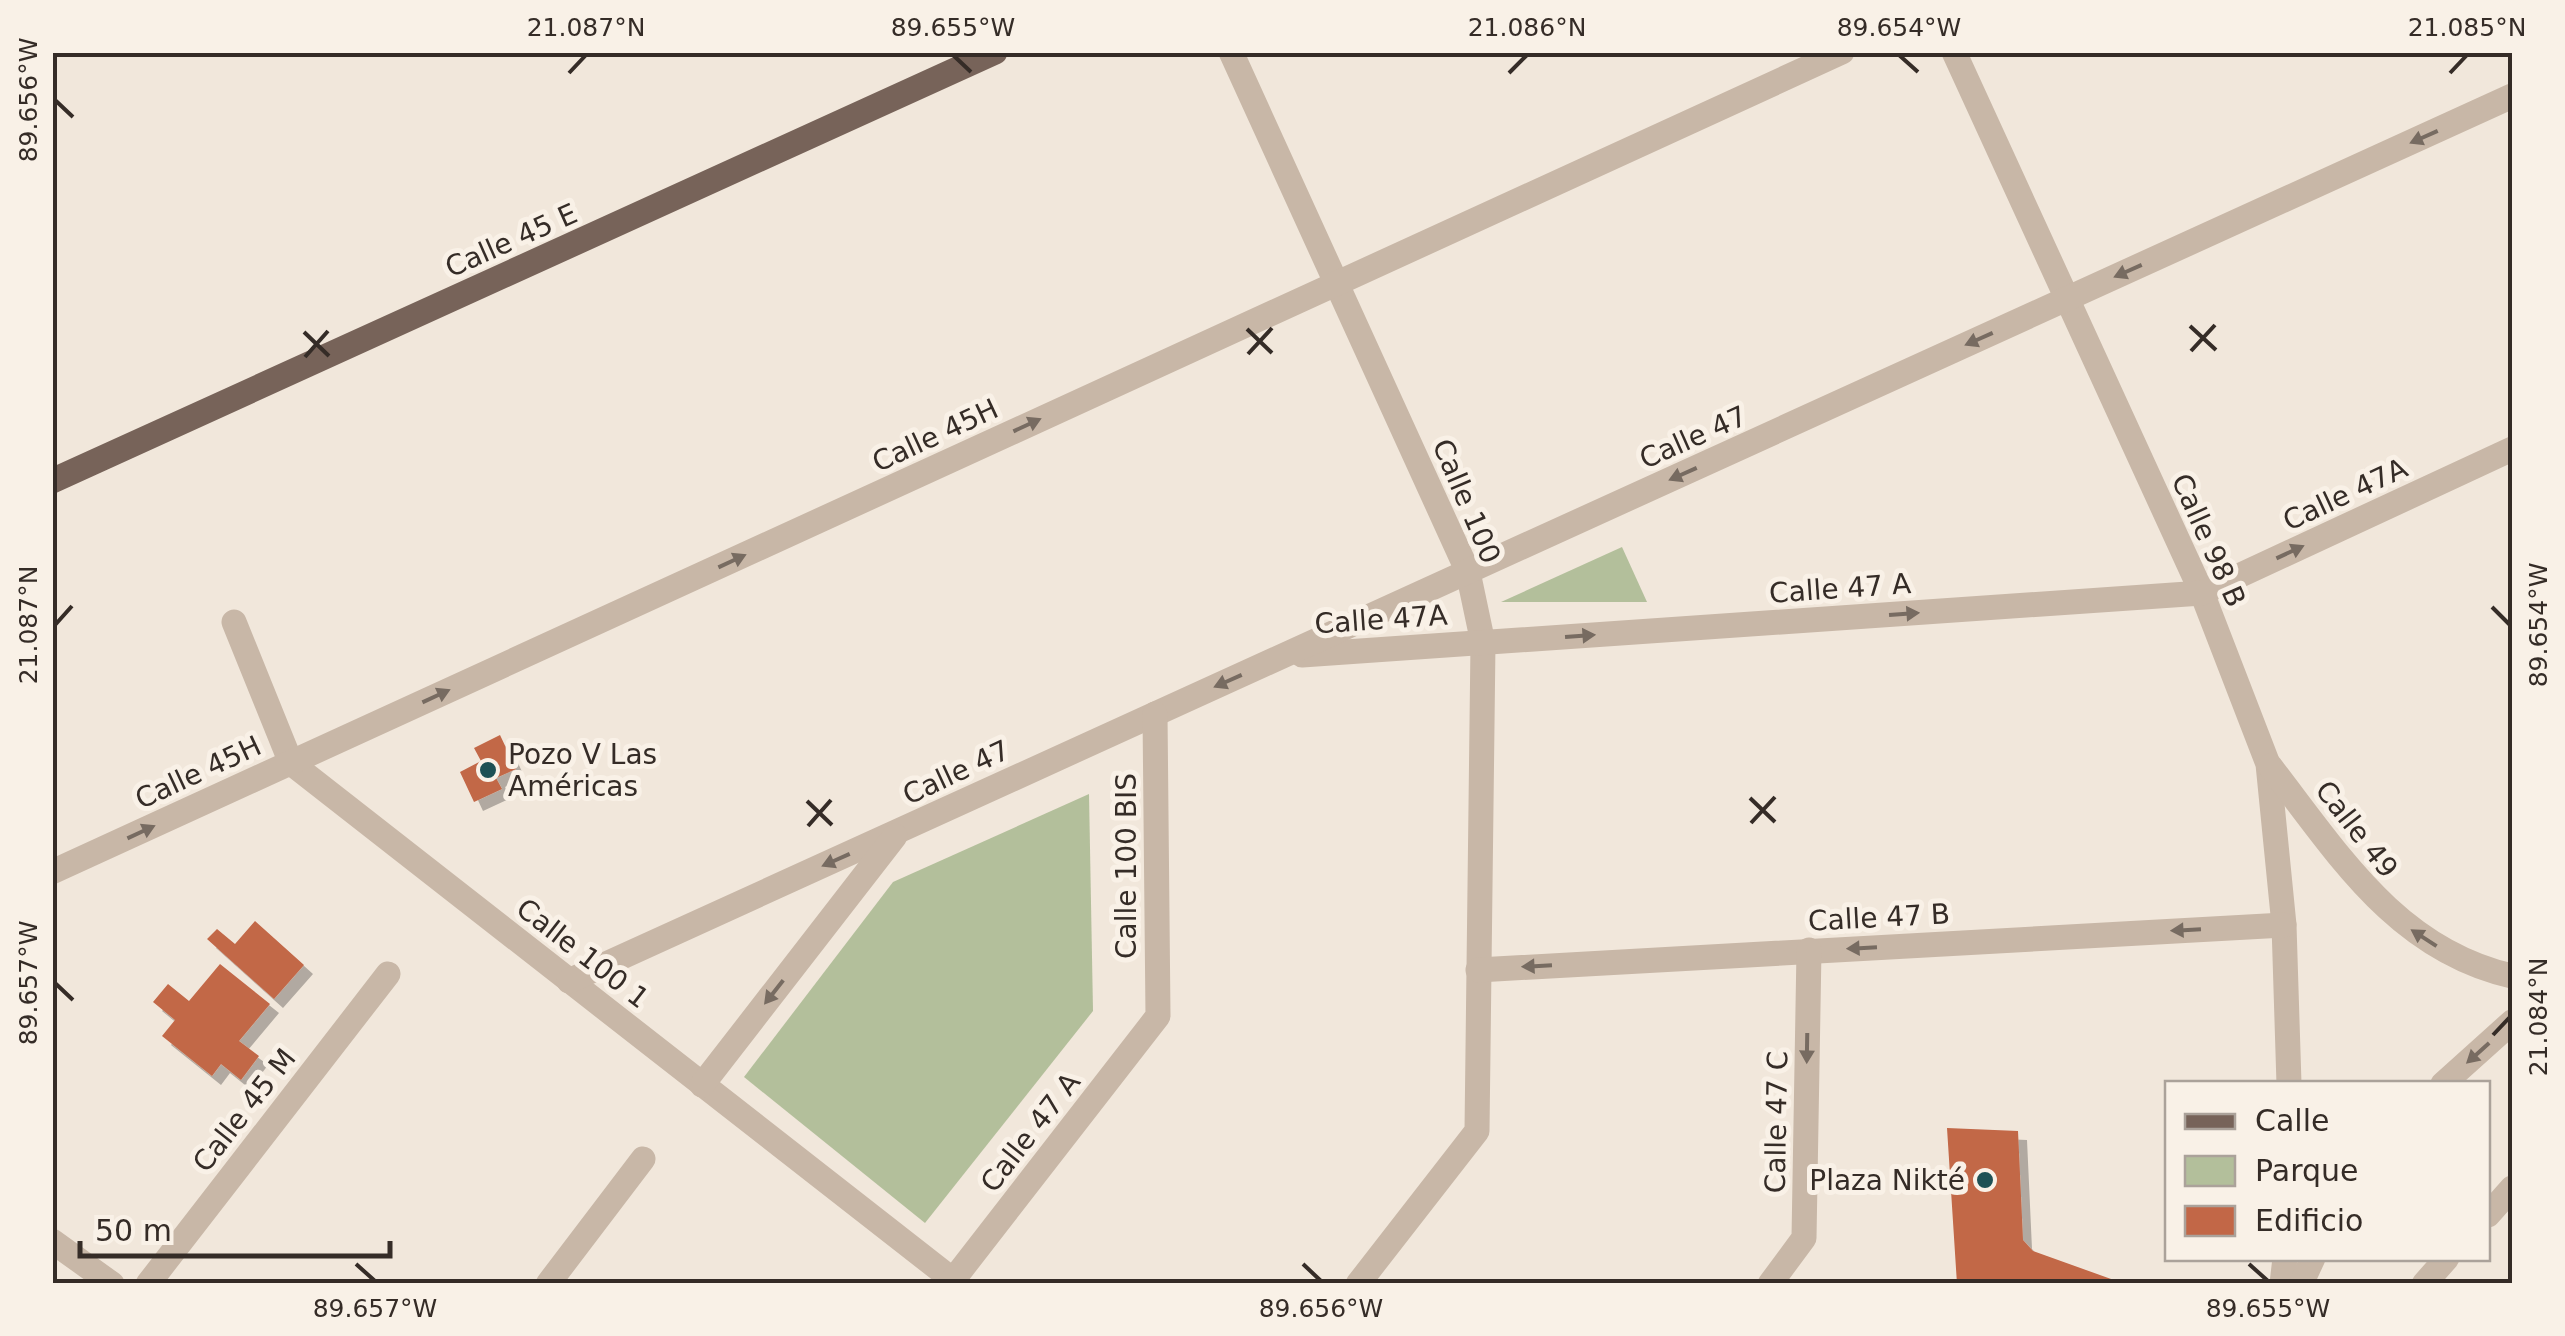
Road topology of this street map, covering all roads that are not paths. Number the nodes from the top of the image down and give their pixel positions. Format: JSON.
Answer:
{"nodes":[{"id":1,"x":995,"y":52,"type":"edge"},
{"id":2,"x":1231,"y":52,"type":"edge"},
{"id":3,"x":1842,"y":52,"type":"edge"},
{"id":4,"x":1954,"y":52,"type":"edge"},
{"id":5,"x":2512,"y":96,"type":"edge"},
{"id":6,"x":1336,"y":284,"type":"junction"},
{"id":7,"x":2067,"y":299,"type":"junction"},
{"id":8,"x":2512,"y":449,"type":"edge"},
{"id":9,"x":52,"y":481,"type":"edge"},
{"id":10,"x":1468,"y":572,"type":"junction"},
{"id":11,"x":2202,"y":593,"type":"junction"},
{"id":12,"x":234,"y":622,"type":"dead end"},
{"id":13,"x":1482,"y":642,"type":"junction"},
{"id":14,"x":1284,"y":656,"type":"junction"},
{"id":15,"x":1155,"y":714,"type":"junction"},
{"id":16,"x":291,"y":763,"type":"junction"},
{"id":17,"x":2268,"y":764,"type":"junction"},
{"id":18,"x":898,"y":832,"type":"junction"},
{"id":19,"x":54,"y":873,"type":"edge"},
{"id":20,"x":2284,"y":925,"type":"junction"},
{"id":21,"x":1809,"y":950,"type":"junction"},
{"id":22,"x":1478,"y":970,"type":"junction"},
{"id":23,"x":388,"y":974,"type":"dead end"},
{"id":24,"x":2512,"y":976,"type":"edge"},
{"id":25,"x":569,"y":981,"type":"junction"},
{"id":26,"x":1158,"y":1016,"type":"joint"},
{"id":27,"x":2512,"y":1022,"type":"edge"},
{"id":28,"x":2290,"y":1081,"type":"edge"},
{"id":29,"x":2446,"y":1081,"type":"edge"},
{"id":30,"x":702,"y":1085,"type":"junction"},
{"id":31,"x":644,"y":1159,"type":"dead end"},
{"id":32,"x":2512,"y":1188,"type":"edge"},
{"id":33,"x":2490,"y":1213,"type":"edge"},
{"id":34,"x":52,"y":1242,"type":"edge"},
{"id":35,"x":2312,"y":1261,"type":"edge"},
{"id":36,"x":2445,"y":1261,"type":"edge"},
{"id":37,"x":954,"y":1282,"type":"edge"},
{"id":38,"x":112,"y":1284,"type":"edge"},
{"id":39,"x":148,"y":1284,"type":"edge"},
{"id":40,"x":548,"y":1284,"type":"edge"},
{"id":41,"x":1358,"y":1284,"type":"edge"},
{"id":42,"x":1770,"y":1284,"type":"edge"},
{"id":43,"x":2300,"y":1284,"type":"edge"},
{"id":44,"x":2424,"y":1284,"type":"edge"}],
"edges":[{"from":1,"to":9,"type":"main road","name":"Calle 45 E"},
{"from":2,"to":6,"type":"street","name":"Calle 100"},
{"from":3,"to":6,"type":"street","name":"Calle 45H"},
{"from":4,"to":7,"type":"street","name":"Calle 98 B"},
{"from":5,"to":7,"type":"street","name":"Calle 47","one_way":true},
{"from":6,"to":10,"type":"street","name":"Calle 100"},
{"from":16,"to":6,"type":"street","name":"Calle 45H","one_way":true},
{"from":7,"to":10,"type":"street","name":"Calle 47","one_way":true},
{"from":7,"to":11,"type":"street","name":"Calle 98 B"},
{"from":11,"to":8,"type":"street","name":"Calle 47A","one_way":true},
{"from":10,"to":13,"type":"street","name":"Calle 100"},
{"from":10,"to":14,"type":"street","name":"Calle 47"},
{"from":13,"to":11,"type":"street","name":"Calle 47 A","one_way":true},
{"from":11,"to":17,"type":"street","name":"Calle 98 B"},
{"from":12,"to":16,"type":"street","name":"Calle 100 1"},
{"from":13,"to":14,"type":"street","name":"Calle 47A"},
{"from":13,"to":22,"type":"street","name":"Calle 100"},
{"from":14,"to":15,"type":"street","name":"Calle 47","one_way":true},
{"from":15,"to":18,"type":"street","name":"Calle 47"},
{"from":15,"to":26,"type":"street","name":"Calle 100 BIS"},
{"from":19,"to":16,"type":"street","name":"Calle 45H","one_way":true},
{"from":16,"to":25,"type":"street","name":"Calle 100 1"},
{"from":17,"to":20,"type":"street","name":"Calle 98 B"},
{"from":24,"to":17,"type":"street","name":"Calle 49","one_way":true},
{"from":18,"to":25,"type":"street","name":"Calle 47","one_way":true},
{"from":18,"to":30,"type":"street","name":"Calle 47","one_way":true},
{"from":20,"to":21,"type":"street","name":"Calle 47 B","one_way":true},
{"from":20,"to":28,"type":"street","name":"Calle 98 B"},
{"from":21,"to":22,"type":"street","name":"Calle 47 B","one_way":true},
{"from":21,"to":42,"type":"street","name":"Calle 47 C","one_way":true},
{"from":22,"to":41,"type":"street","name":"Calle 100"},
{"from":23,"to":39,"type":"street","name":"Calle 45 M"},
{"from":25,"to":30,"type":"street","name":"Calle 100 1"},
{"from":26,"to":37,"type":"street","name":"Calle 47 A"},
{"from":27,"to":29,"type":"street","one_way":true},
{"from":30,"to":37,"type":"street","name":"Calle 100 1"},
{"from":31,"to":40,"type":"street"},
{"from":32,"to":33,"type":"street"},
{"from":34,"to":38,"type":"street"},
{"from":35,"to":43,"type":"street"},
{"from":36,"to":44,"type":"street"}]}
